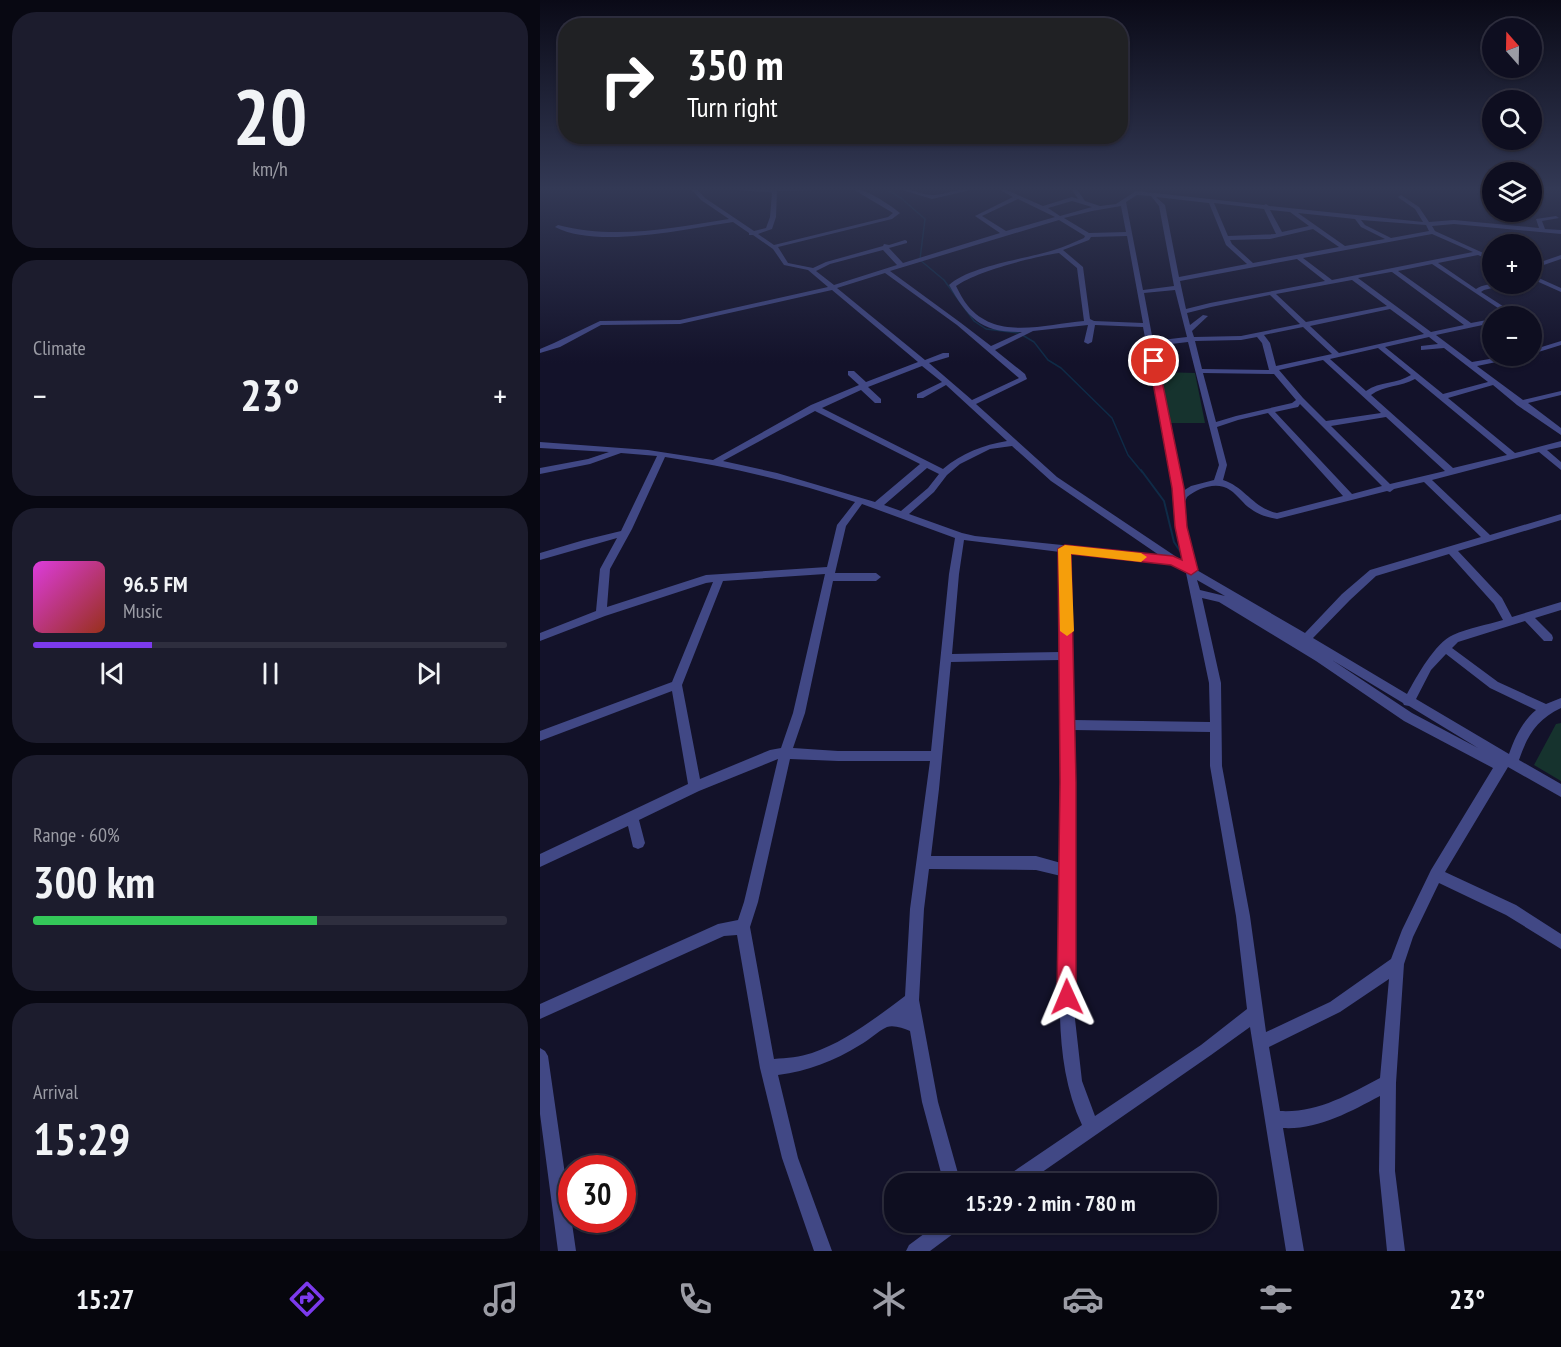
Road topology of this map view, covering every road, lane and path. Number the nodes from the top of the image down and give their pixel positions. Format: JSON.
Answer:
{"nodes":[{"id":1,"x":772,"y":246,"type":"edge"},
{"id":2,"x":882,"y":246,"type":"edge"},
{"id":3,"x":885,"y":246,"type":"edge"},
{"id":4,"x":966,"y":246,"type":"edge"},
{"id":5,"x":1066,"y":246,"type":"edge"},
{"id":6,"x":1131,"y":246,"type":"edge"},
{"id":7,"x":1172,"y":246,"type":"edge"},
{"id":8,"x":1231,"y":246,"type":"edge"},
{"id":9,"x":1342,"y":246,"type":"edge"},
{"id":10,"x":1359,"y":246,"type":"edge"},
{"id":11,"x":1464,"y":246,"type":"edge"},
{"id":12,"x":1346,"y":249,"type":"junction"},
{"id":13,"x":1060,"y":251,"type":"junction"},
{"id":14,"x":1479,"y":253,"type":"junction"},
{"id":15,"x":1482,"y":254,"type":"edge"},
{"id":16,"x":1561,"y":257,"type":"edge"},
{"id":17,"x":1299,"y":258,"type":"junction"},
{"id":18,"x":1434,"y":263,"type":"junction"},
{"id":19,"x":1542,"y":264,"type":"edge"},
{"id":20,"x":902,"y":266,"type":"junction"},
{"id":21,"x":1252,"y":266,"type":"junction"},
{"id":22,"x":812,"y":271,"type":"junction"},
{"id":23,"x":886,"y":271,"type":"junction"},
{"id":24,"x":1394,"y":271,"type":"junction"},
{"id":25,"x":1354,"y":278,"type":"junction"},
{"id":26,"x":1179,"y":279,"type":"junction"},
{"id":27,"x":1542,"y":281,"type":"edge"},
{"id":28,"x":1331,"y":282,"type":"junction"},
{"id":29,"x":832,"y":288,"type":"junction"},
{"id":30,"x":1179,"y":288,"type":"junction"},
{"id":31,"x":1482,"y":288,"type":"edge"},
{"id":32,"x":1561,"y":290,"type":"edge"},
{"id":33,"x":1139,"y":292,"type":"junction"},
{"id":34,"x":1476,"y":292,"type":"junction"},
{"id":35,"x":1271,"y":293,"type":"junction"},
{"id":36,"x":1498,"y":306,"type":"edge"},
{"id":37,"x":1390,"y":307,"type":"junction"},
{"id":38,"x":1185,"y":312,"type":"junction"},
{"id":39,"x":1205,"y":316,"type":"dead end"},
{"id":40,"x":1092,"y":323,"type":"junction"},
{"id":41,"x":1482,"y":323,"type":"edge"},
{"id":42,"x":1304,"y":324,"type":"junction"},
{"id":43,"x":1146,"y":325,"type":"junction"},
{"id":44,"x":1469,"y":325,"type":"junction"},
{"id":45,"x":1190,"y":329,"type":"junction"},
{"id":46,"x":1030,"y":331,"type":"junction"},
{"id":47,"x":1259,"y":334,"type":"junction"},
{"id":48,"x":1428,"y":335,"type":"junction"},
{"id":49,"x":1192,"y":339,"type":"junction"},
{"id":50,"x":1088,"y":342,"type":"dead end"},
{"id":51,"x":1150,"y":344,"type":"junction"},
{"id":52,"x":1561,"y":344,"type":"edge"},
{"id":53,"x":1380,"y":346,"type":"junction"},
{"id":54,"x":1443,"y":346,"type":"junction"},
{"id":55,"x":991,"y":348,"type":"junction"},
{"id":56,"x":1424,"y":348,"type":"dead end"},
{"id":57,"x":1542,"y":349,"type":"edge"},
{"id":58,"x":540,"y":351,"type":"edge"},
{"id":59,"x":946,"y":355,"type":"dead end"},
{"id":60,"x":1337,"y":355,"type":"junction"},
{"id":61,"x":1325,"y":358,"type":"junction"},
{"id":62,"x":922,"y":363,"type":"junction"},
{"id":63,"x":1482,"y":363,"type":"edge"},
{"id":64,"x":1470,"y":365,"type":"junction"},
{"id":65,"x":1200,"y":371,"type":"junction"},
{"id":66,"x":1274,"y":371,"type":"junction"},
{"id":67,"x":851,"y":373,"type":"dead end"},
{"id":68,"x":1416,"y":375,"type":"junction"},
{"id":69,"x":947,"y":382,"type":"junction"},
{"id":70,"x":1492,"y":383,"type":"junction"},
{"id":71,"x":864,"y":386,"type":"junction"},
{"id":72,"x":1561,"y":393,"type":"edge"},
{"id":73,"x":1367,"y":394,"type":"junction"},
{"id":74,"x":920,"y":396,"type":"dead end"},
{"id":75,"x":1443,"y":397,"type":"junction"},
{"id":76,"x":878,"y":401,"type":"dead end"},
{"id":77,"x":1520,"y":403,"type":"junction"},
{"id":78,"x":972,"y":404,"type":"junction"},
{"id":79,"x":1300,"y":404,"type":"junction"},
{"id":80,"x":814,"y":407,"type":"junction"},
{"id":81,"x":1270,"y":411,"type":"junction"},
{"id":82,"x":1388,"y":414,"type":"junction"},
{"id":83,"x":1326,"y":424,"type":"junction"},
{"id":84,"x":1212,"y":426,"type":"junction"},
{"id":85,"x":1561,"y":432,"type":"edge"},
{"id":86,"x":1013,"y":443,"type":"junction"},
{"id":87,"x":1561,"y":444,"type":"edge"},
{"id":88,"x":540,"y":445,"type":"edge"},
{"id":89,"x":1541,"y":450,"type":"junction"},
{"id":90,"x":620,"y":451,"type":"junction"},
{"id":91,"x":662,"y":454,"type":"junction"},
{"id":92,"x":1514,"y":456,"type":"junction"},
{"id":93,"x":714,"y":463,"type":"junction"},
{"id":94,"x":927,"y":463,"type":"junction"},
{"id":95,"x":1561,"y":467,"type":"edge"},
{"id":96,"x":540,"y":471,"type":"edge"},
{"id":97,"x":1452,"y":472,"type":"junction"},
{"id":98,"x":944,"y":473,"type":"junction"},
{"id":99,"x":1426,"y":479,"type":"junction"},
{"id":100,"x":1218,"y":481,"type":"junction"},
{"id":101,"x":1390,"y":489,"type":"junction"},
{"id":102,"x":1350,"y":498,"type":"junction"},
{"id":103,"x":1180,"y":499,"type":"junction"},
{"id":104,"x":861,"y":500,"type":"junction"},
{"id":105,"x":878,"y":505,"type":"junction"},
{"id":106,"x":903,"y":514,"type":"junction"},
{"id":107,"x":1561,"y":517,"type":"edge"},
{"id":108,"x":625,"y":533,"type":"junction"},
{"id":109,"x":960,"y":536,"type":"junction"},
{"id":110,"x":1488,"y":538,"type":"junction"},
{"id":111,"x":1065,"y":549,"type":"junction"},
{"id":112,"x":1452,"y":551,"type":"junction"},
{"id":113,"x":540,"y":557,"type":"edge"},
{"id":114,"x":1173,"y":561,"type":"junction"},
{"id":115,"x":1191,"y":570,"type":"junction"},
{"id":116,"x":829,"y":573,"type":"junction"},
{"id":117,"x":720,"y":577,"type":"junction"},
{"id":118,"x":876,"y":577,"type":"dead end"},
{"id":119,"x":1195,"y":593,"type":"junction"},
{"id":120,"x":1561,"y":606,"type":"edge"},
{"id":121,"x":601,"y":613,"type":"junction"},
{"id":122,"x":1528,"y":617,"type":"junction"},
{"id":123,"x":1510,"y":623,"type":"junction"},
{"id":124,"x":540,"y":637,"type":"edge"},
{"id":125,"x":1548,"y":638,"type":"dead end"},
{"id":126,"x":1305,"y":640,"type":"junction"},
{"id":127,"x":1444,"y":647,"type":"junction"},
{"id":128,"x":1067,"y":656,"type":"junction"},
{"id":129,"x":947,"y":658,"type":"junction"},
{"id":130,"x":676,"y":685,"type":"junction"},
{"id":131,"x":1408,"y":702,"type":"junction"},
{"id":132,"x":1526,"y":702,"type":"junction"},
{"id":133,"x":1561,"y":703,"type":"edge"},
{"id":134,"x":1545,"y":709,"type":"junction"},
{"id":135,"x":1531,"y":720,"type":"junction"},
{"id":136,"x":1067,"y":725,"type":"junction"},
{"id":137,"x":1215,"y":727,"type":"junction"},
{"id":138,"x":540,"y":736,"type":"edge"},
{"id":139,"x":785,"y":753,"type":"junction"},
{"id":140,"x":935,"y":756,"type":"junction"},
{"id":141,"x":1506,"y":763,"type":"junction"},
{"id":142,"x":695,"y":787,"type":"junction"},
{"id":143,"x":1561,"y":791,"type":"edge"},
{"id":144,"x":632,"y":817,"type":"junction"},
{"id":145,"x":638,"y":843,"type":"dead end"},
{"id":146,"x":540,"y":861,"type":"edge"},
{"id":147,"x":924,"y":862,"type":"junction"},
{"id":148,"x":1067,"y":871,"type":"junction"},
{"id":149,"x":1436,"y":875,"type":"junction"},
{"id":150,"x":743,"y":927,"type":"junction"},
{"id":151,"x":1561,"y":942,"type":"edge"},
{"id":152,"x":1397,"y":964,"type":"junction"},
{"id":153,"x":912,"y":1000,"type":"junction"},
{"id":154,"x":540,"y":1012,"type":"edge"},
{"id":155,"x":1255,"y":1012,"type":"junction"},
{"id":156,"x":887,"y":1019,"type":"junction"},
{"id":157,"x":915,"y":1025,"type":"junction"},
{"id":158,"x":1260,"y":1043,"type":"junction"},
{"id":159,"x":540,"y":1056,"type":"edge"},
{"id":160,"x":768,"y":1068,"type":"junction"},
{"id":161,"x":1388,"y":1083,"type":"junction"},
{"id":162,"x":1275,"y":1119,"type":"junction"},
{"id":163,"x":1092,"y":1128,"type":"junction"},
{"id":164,"x":950,"y":1173,"type":"edge"},
{"id":165,"x":1026,"y":1173,"type":"edge"},
{"id":166,"x":940,"y":1233,"type":"edge"},
{"id":167,"x":567,"y":1251,"type":"edge"},
{"id":168,"x":823,"y":1251,"type":"edge"},
{"id":169,"x":915,"y":1251,"type":"edge"},
{"id":170,"x":1295,"y":1251,"type":"edge"},
{"id":171,"x":1396,"y":1251,"type":"edge"}],
"edges":[{"from":1,"to":22,"type":"street"},
{"from":2,"to":22,"type":"street"},
{"from":3,"to":20,"type":"street"},
{"from":4,"to":20,"type":"street"},
{"from":5,"to":13,"type":"street"},
{"from":6,"to":33,"type":"street"},
{"from":7,"to":26,"type":"street"},
{"from":8,"to":21,"type":"street"},
{"from":9,"to":12,"type":"street"},
{"from":10,"to":12,"type":"street"},
{"from":11,"to":14,"type":"street"},
{"from":12,"to":17,"type":"street"},
{"from":13,"to":40,"type":"street"},
{"from":13,"to":46,"type":"street"},
{"from":14,"to":15,"type":"street"},
{"from":14,"to":18,"type":"street"},
{"from":16,"to":19,"type":"street"},
{"from":17,"to":21,"type":"street"},
{"from":17,"to":28,"type":"street"},
{"from":18,"to":24,"type":"street"},
{"from":18,"to":34,"type":"street"},
{"from":20,"to":23,"type":"street"},
{"from":21,"to":26,"type":"street"},
{"from":22,"to":29,"type":"street"},
{"from":23,"to":29,"type":"street"},
{"from":23,"to":55,"type":"street"},
{"from":24,"to":25,"type":"street"},
{"from":24,"to":44,"type":"street"},
{"from":25,"to":28,"type":"street"},
{"from":25,"to":37,"type":"street"},
{"from":26,"to":30,"type":"street"},
{"from":27,"to":32,"type":"street"},
{"from":28,"to":35,"type":"street"},
{"from":29,"to":58,"type":"street"},
{"from":29,"to":62,"type":"street"},
{"from":30,"to":33,"type":"street"},
{"from":30,"to":38,"type":"street"},
{"from":31,"to":34,"type":"street"},
{"from":33,"to":43,"type":"street"},
{"from":34,"to":36,"type":"street"},
{"from":35,"to":38,"type":"street"},
{"from":35,"to":42,"type":"street"},
{"from":37,"to":42,"type":"street"},
{"from":37,"to":48,"type":"street"},
{"from":38,"to":45,"type":"street"},
{"from":39,"to":45,"type":"street"},
{"from":40,"to":43,"type":"street"},
{"from":40,"to":46,"type":"street"},
{"from":40,"to":50,"type":"street"},
{"from":41,"to":44,"type":"street"},
{"from":42,"to":47,"type":"street"},
{"from":42,"to":60,"type":"street"},
{"from":43,"to":51,"type":"street"},
{"from":44,"to":48,"type":"street"},
{"from":45,"to":49,"type":"street"},
{"from":46,"to":55,"type":"street"},
{"from":47,"to":49,"type":"street"},
{"from":47,"to":66,"type":"street"},
{"from":48,"to":53,"type":"street"},
{"from":48,"to":54,"type":"street"},
{"from":49,"to":51,"type":"street"},
{"from":49,"to":65,"type":"street"},
{"from":51,"to":103,"type":"street"},
{"from":52,"to":57,"type":"street"},
{"from":53,"to":60,"type":"street"},
{"from":53,"to":68,"type":"street"},
{"from":54,"to":56,"type":"street"},
{"from":54,"to":64,"type":"street"},
{"from":55,"to":78,"type":"street"},
{"from":59,"to":62,"type":"street"},
{"from":60,"to":61,"type":"street"},
{"from":61,"to":66,"type":"street"},
{"from":61,"to":73,"type":"street"},
{"from":62,"to":69,"type":"street"},
{"from":62,"to":71,"type":"street"},
{"from":63,"to":64,"type":"street"},
{"from":64,"to":70,"type":"street"},
{"from":65,"to":66,"type":"street"},
{"from":65,"to":84,"type":"street"},
{"from":66,"to":79,"type":"street"},
{"from":67,"to":71,"type":"street"},
{"from":68,"to":73,"type":"street"},
{"from":68,"to":75,"type":"street"},
{"from":69,"to":74,"type":"street"},
{"from":69,"to":78,"type":"street"},
{"from":70,"to":75,"type":"street"},
{"from":70,"to":77,"type":"street"},
{"from":71,"to":76,"type":"street"},
{"from":71,"to":80,"type":"street"},
{"from":72,"to":77,"type":"street"},
{"from":73,"to":82,"type":"street"},
{"from":75,"to":92,"type":"street"},
{"from":77,"to":85,"type":"street"},
{"from":78,"to":86,"type":"street"},
{"from":79,"to":81,"type":"street"},
{"from":79,"to":83,"type":"street"},
{"from":80,"to":93,"type":"street"},
{"from":80,"to":94,"type":"street"},
{"from":81,"to":84,"type":"street"},
{"from":81,"to":102,"type":"street"},
{"from":82,"to":83,"type":"street"},
{"from":82,"to":97,"type":"street"},
{"from":83,"to":101,"type":"street"},
{"from":84,"to":100,"type":"street"},
{"from":86,"to":98,"type":"street"},
{"from":86,"to":114,"type":"street"},
{"from":87,"to":89,"type":"street"},
{"from":88,"to":90,"type":"street"},
{"from":89,"to":92,"type":"street"},
{"from":89,"to":95,"type":"street"},
{"from":90,"to":91,"type":"street"},
{"from":90,"to":96,"type":"street"},
{"from":91,"to":93,"type":"street"},
{"from":91,"to":108,"type":"street"},
{"from":92,"to":97,"type":"street"},
{"from":93,"to":104,"type":"street"},
{"from":94,"to":98,"type":"street"},
{"from":94,"to":105,"type":"street"},
{"from":97,"to":99,"type":"street"},
{"from":98,"to":106,"type":"street"},
{"from":99,"to":101,"type":"street"},
{"from":99,"to":110,"type":"street"},
{"from":100,"to":102,"type":"street"},
{"from":100,"to":103,"type":"street"},
{"from":101,"to":102,"type":"street"},
{"from":103,"to":115,"type":"street"},
{"from":104,"to":105,"type":"street"},
{"from":104,"to":116,"type":"street"},
{"from":105,"to":106,"type":"street"},
{"from":106,"to":109,"type":"street"},
{"from":107,"to":110,"type":"street"},
{"from":108,"to":113,"type":"street"},
{"from":108,"to":121,"type":"street"},
{"from":109,"to":111,"type":"street"},
{"from":109,"to":129,"type":"street"},
{"from":110,"to":112,"type":"street"},
{"from":111,"to":114,"type":"street"},
{"from":111,"to":128,"type":"street"},
{"from":112,"to":123,"type":"street"},
{"from":112,"to":126,"type":"street"},
{"from":114,"to":115,"type":"street"},
{"from":115,"to":119,"type":"street"},
{"from":115,"to":126,"type":"street"},
{"from":116,"to":117,"type":"street"},
{"from":116,"to":118,"type":"street"},
{"from":116,"to":139,"type":"street"},
{"from":117,"to":121,"type":"street"},
{"from":117,"to":130,"type":"street"},
{"from":119,"to":137,"type":"street"},
{"from":119,"to":141,"type":"street"},
{"from":120,"to":122,"type":"street"},
{"from":121,"to":124,"type":"street"},
{"from":122,"to":123,"type":"street"},
{"from":122,"to":125,"type":"street"},
{"from":123,"to":127,"type":"street"},
{"from":126,"to":131,"type":"street"},
{"from":127,"to":131,"type":"street"},
{"from":127,"to":132,"type":"street"},
{"from":128,"to":129,"type":"street"},
{"from":128,"to":136,"type":"street"},
{"from":129,"to":140,"type":"street"},
{"from":130,"to":138,"type":"street"},
{"from":130,"to":142,"type":"street"},
{"from":131,"to":141,"type":"street"},
{"from":132,"to":134,"type":"street"},
{"from":132,"to":135,"type":"street"},
{"from":133,"to":134,"type":"street"},
{"from":134,"to":135,"type":"street"},
{"from":135,"to":141,"type":"street"},
{"from":136,"to":137,"type":"street"},
{"from":136,"to":148,"type":"street"},
{"from":137,"to":155,"type":"street"},
{"from":139,"to":140,"type":"street"},
{"from":139,"to":142,"type":"street"},
{"from":139,"to":150,"type":"street"},
{"from":140,"to":147,"type":"street"},
{"from":141,"to":143,"type":"street"},
{"from":141,"to":149,"type":"street"},
{"from":142,"to":144,"type":"street"},
{"from":144,"to":145,"type":"street"},
{"from":144,"to":146,"type":"street"},
{"from":147,"to":148,"type":"street"},
{"from":147,"to":153,"type":"street"},
{"from":148,"to":163,"type":"street"},
{"from":149,"to":151,"type":"street"},
{"from":149,"to":152,"type":"street"},
{"from":150,"to":154,"type":"street"},
{"from":150,"to":160,"type":"street"},
{"from":152,"to":158,"type":"street"},
{"from":152,"to":161,"type":"street"},
{"from":153,"to":156,"type":"street"},
{"from":153,"to":157,"type":"street"},
{"from":155,"to":158,"type":"street"},
{"from":155,"to":163,"type":"street"},
{"from":156,"to":157,"type":"street"},
{"from":156,"to":160,"type":"street"},
{"from":157,"to":164,"type":"street"},
{"from":158,"to":162,"type":"street"},
{"from":159,"to":167,"type":"street"},
{"from":160,"to":168,"type":"street"},
{"from":161,"to":162,"type":"street"},
{"from":161,"to":171,"type":"street"},
{"from":162,"to":170,"type":"street"},
{"from":163,"to":165,"type":"street"},
{"from":166,"to":169,"type":"street"}]}
